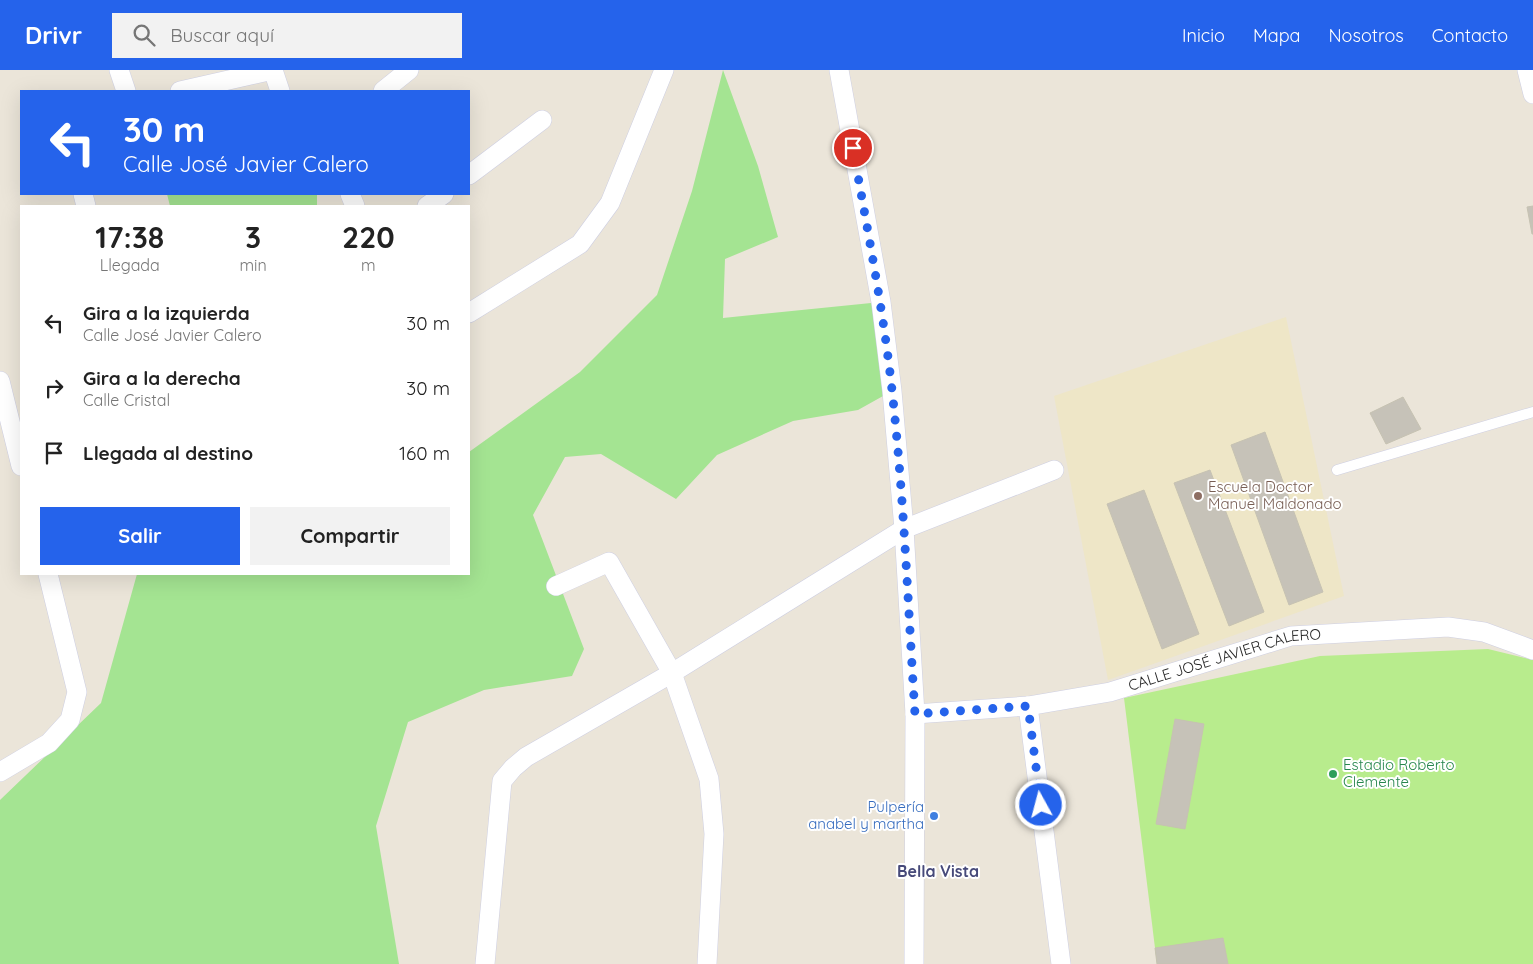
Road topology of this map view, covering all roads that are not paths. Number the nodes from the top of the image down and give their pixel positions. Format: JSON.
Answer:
{"nodes":[{"id":1,"x":119,"y":70,"type":"edge"},
{"id":2,"x":273,"y":70,"type":"edge"},
{"id":3,"x":409,"y":70,"type":"edge"},
{"id":4,"x":664,"y":70,"type":"edge"},
{"id":5,"x":839,"y":70,"type":"edge"},
{"id":6,"x":1527,"y":70,"type":"edge"},
{"id":7,"x":126,"y":90,"type":"edge"},
{"id":8,"x":184,"y":90,"type":"edge"},
{"id":9,"x":280,"y":90,"type":"edge"},
{"id":10,"x":384,"y":90,"type":"edge"},
{"id":11,"x":1533,"y":94,"type":"edge"},
{"id":12,"x":542,"y":120,"type":"dead end"},
{"id":13,"x":470,"y":174,"type":"edge"},
{"id":14,"x":443,"y":195,"type":"edge"},
{"id":15,"x":428,"y":205,"type":"edge"},
{"id":16,"x":470,"y":313,"type":"edge"},
{"id":17,"x":0,"y":381,"type":"edge"},
{"id":18,"x":1533,"y":412,"type":"edge"},
{"id":19,"x":20,"y":462,"type":"edge"},
{"id":20,"x":1054,"y":470,"type":"dead end"},
{"id":21,"x":1336,"y":470,"type":"dead end"},
{"id":22,"x":904,"y":529,"type":"junction"},
{"id":23,"x":48,"y":575,"type":"edge"},
{"id":24,"x":556,"y":586,"type":"dead end"},
{"id":25,"x":1533,"y":650,"type":"edge"},
{"id":26,"x":672,"y":673,"type":"junction"},
{"id":27,"x":1028,"y":706,"type":"junction"},
{"id":28,"x":915,"y":714,"type":"junction"},
{"id":29,"x":0,"y":772,"type":"edge"},
{"id":30,"x":485,"y":964,"type":"edge"},
{"id":31,"x":707,"y":964,"type":"edge"},
{"id":32,"x":914,"y":964,"type":"edge"},
{"id":33,"x":1061,"y":964,"type":"edge"}],
"edges":[{"from":1,"to":7,"type":"street"},
{"from":2,"to":8,"type":"street"},
{"from":2,"to":9,"type":"street"},
{"from":3,"to":10,"type":"street"},
{"from":4,"to":16,"type":"street"},
{"from":5,"to":22,"type":"street"},
{"from":6,"to":11,"type":"street"},
{"from":12,"to":13,"type":"street"},
{"from":14,"to":15,"type":"street"},
{"from":17,"to":19,"type":"street"},
{"from":18,"to":21,"type":"lane"},
{"from":20,"to":22,"type":"street"},
{"from":22,"to":26,"type":"street"},
{"from":22,"to":28,"type":"street"},
{"from":23,"to":29,"type":"street"},
{"from":24,"to":26,"type":"street"},
{"from":25,"to":27,"type":"street","name":"CALLE JOSÉ JAVIER CALERO"},
{"from":26,"to":30,"type":"street"},
{"from":26,"to":31,"type":"street"},
{"from":27,"to":28,"type":"street","name":"CALLE JOSÉ JAVIER CALERO"},
{"from":27,"to":33,"type":"street"},
{"from":28,"to":32,"type":"street"}]}
